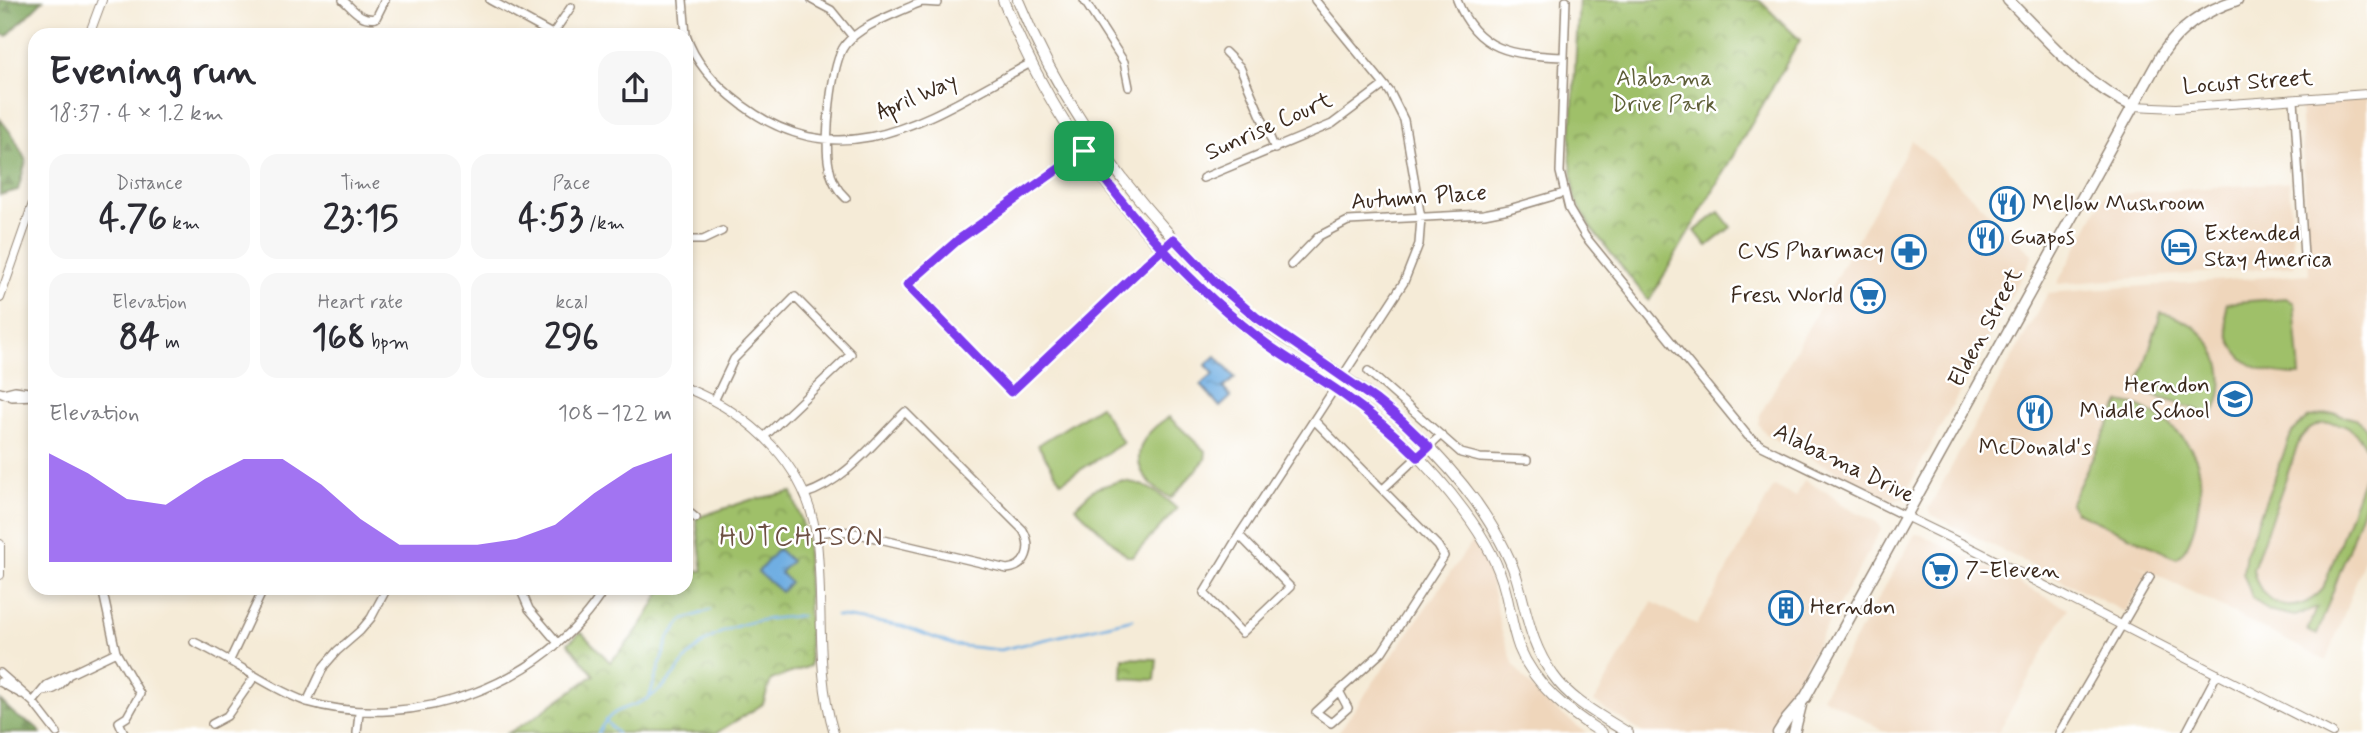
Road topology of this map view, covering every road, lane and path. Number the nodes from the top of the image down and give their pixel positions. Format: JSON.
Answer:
{"nodes":[{"id":1,"x":102,"y":0,"type":"edge"},
{"id":2,"x":343,"y":0,"type":"edge"},
{"id":3,"x":385,"y":0,"type":"edge"},
{"id":4,"x":490,"y":0,"type":"edge"},
{"id":5,"x":683,"y":0,"type":"edge"},
{"id":6,"x":1003,"y":0,"type":"edge"},
{"id":7,"x":1018,"y":0,"type":"edge"},
{"id":8,"x":1084,"y":0,"type":"edge"},
{"id":9,"x":1315,"y":0,"type":"edge"},
{"id":10,"x":1457,"y":0,"type":"edge"},
{"id":11,"x":1566,"y":0,"type":"edge"},
{"id":12,"x":2008,"y":0,"type":"edge"},
{"id":13,"x":2237,"y":0,"type":"edge"},
{"id":14,"x":812,"y":1,"type":"edge"},
{"id":15,"x":938,"y":3,"type":"dead end"},
{"id":16,"x":2215,"y":4,"type":"edge"},
{"id":17,"x":571,"y":8,"type":"dead end"},
{"id":18,"x":92,"y":28,"type":"edge"},
{"id":19,"x":540,"y":28,"type":"edge"},
{"id":20,"x":557,"y":28,"type":"edge"},
{"id":21,"x":685,"y":28,"type":"edge"},
{"id":22,"x":853,"y":37,"type":"junction"},
{"id":23,"x":1225,"y":52,"type":"dead end"},
{"id":24,"x":693,"y":53,"type":"edge"},
{"id":25,"x":1563,"y":57,"type":"junction"},
{"id":26,"x":1031,"y":63,"type":"junction"},
{"id":27,"x":1384,"y":85,"type":"junction"},
{"id":28,"x":1129,"y":87,"type":"dead end"},
{"id":29,"x":2367,"y":94,"type":"edge"},
{"id":30,"x":2294,"y":100,"type":"junction"},
{"id":31,"x":2133,"y":106,"type":"junction"},
{"id":32,"x":828,"y":139,"type":"junction"},
{"id":33,"x":1095,"y":143,"type":"junction"},
{"id":34,"x":1275,"y":149,"type":"junction"},
{"id":35,"x":1084,"y":151,"type":"junction"},
{"id":36,"x":1203,"y":178,"type":"dead end"},
{"id":37,"x":1564,"y":193,"type":"junction"},
{"id":38,"x":846,"y":198,"type":"dead end"},
{"id":39,"x":28,"y":218,"type":"edge"},
{"id":40,"x":1421,"y":218,"type":"junction"},
{"id":41,"x":722,"y":231,"type":"dead end"},
{"id":42,"x":1174,"y":239,"type":"junction"},
{"id":43,"x":693,"y":240,"type":"edge"},
{"id":44,"x":1163,"y":248,"type":"junction"},
{"id":45,"x":2304,"y":257,"type":"dead end"},
{"id":46,"x":1291,"y":265,"type":"dead end"},
{"id":47,"x":0,"y":298,"type":"edge"},
{"id":48,"x":1368,"y":371,"type":"dead end"},
{"id":49,"x":1342,"y":376,"type":"junction"},
{"id":50,"x":1333,"y":388,"type":"junction"},
{"id":51,"x":693,"y":391,"type":"edge"},
{"id":52,"x":2,"y":393,"type":"edge"},
{"id":53,"x":28,"y":393,"type":"edge"},
{"id":54,"x":714,"y":401,"type":"junction"},
{"id":55,"x":1314,"y":420,"type":"junction"},
{"id":56,"x":1441,"y":435,"type":"junction"},
{"id":57,"x":765,"y":436,"type":"junction"},
{"id":58,"x":1429,"y":447,"type":"junction"},
{"id":59,"x":1418,"y":457,"type":"junction"},
{"id":60,"x":1527,"y":460,"type":"dead end"},
{"id":61,"x":1382,"y":489,"type":"junction"},
{"id":62,"x":805,"y":494,"type":"junction"},
{"id":63,"x":693,"y":516,"type":"edge"},
{"id":64,"x":1907,"y":517,"type":"junction"},
{"id":65,"x":696,"y":518,"type":"dead end"},
{"id":66,"x":816,"y":533,"type":"junction"},
{"id":67,"x":1239,"y":535,"type":"junction"},
{"id":68,"x":0,"y":544,"type":"edge"},
{"id":69,"x":0,"y":575,"type":"edge"},
{"id":70,"x":2150,"y":577,"type":"dead end"},
{"id":71,"x":104,"y":595,"type":"edge"},
{"id":72,"x":261,"y":595,"type":"edge"},
{"id":73,"x":383,"y":595,"type":"edge"},
{"id":74,"x":523,"y":595,"type":"edge"},
{"id":75,"x":599,"y":595,"type":"edge"},
{"id":76,"x":2121,"y":624,"type":"junction"},
{"id":77,"x":194,"y":642,"type":"dead end"},
{"id":78,"x":558,"y":643,"type":"junction"},
{"id":79,"x":116,"y":652,"type":"junction"},
{"id":80,"x":230,"y":660,"type":"junction"},
{"id":81,"x":0,"y":673,"type":"edge"},
{"id":82,"x":2217,"y":674,"type":"junction"},
{"id":83,"x":256,"y":676,"type":"junction"},
{"id":84,"x":0,"y":682,"type":"edge"},
{"id":85,"x":1339,"y":691,"type":"junction"},
{"id":86,"x":33,"y":702,"type":"junction"},
{"id":87,"x":307,"y":702,"type":"junction"},
{"id":88,"x":1801,"y":705,"type":"junction"},
{"id":89,"x":359,"y":713,"type":"junction"},
{"id":90,"x":212,"y":724,"type":"dead end"},
{"id":91,"x":2317,"y":730,"type":"edge"},
{"id":92,"x":57,"y":733,"type":"edge"},
{"id":93,"x":124,"y":733,"type":"edge"},
{"id":94,"x":357,"y":733,"type":"edge"},
{"id":95,"x":834,"y":733,"type":"edge"},
{"id":96,"x":1602,"y":733,"type":"edge"},
{"id":97,"x":1628,"y":733,"type":"edge"},
{"id":98,"x":1778,"y":733,"type":"edge"},
{"id":99,"x":1794,"y":733,"type":"edge"},
{"id":100,"x":2059,"y":733,"type":"edge"},
{"id":101,"x":2186,"y":733,"type":"edge"},
{"id":102,"x":2332,"y":733,"type":"edge"}],
"edges":[{"from":1,"to":18,"type":"street"},
{"from":2,"to":3,"type":"street"},
{"from":4,"to":19,"type":"street"},
{"from":5,"to":21,"type":"street","name":"April Way"},
{"from":6,"to":26,"type":"main road"},
{"from":7,"to":33,"type":"main road"},
{"from":8,"to":28,"type":"street"},
{"from":9,"to":27,"type":"street"},
{"from":10,"to":25,"type":"street"},
{"from":11,"to":25,"type":"street","name":"Alabama Drive"},
{"from":12,"to":31,"type":"main road"},
{"from":13,"to":16,"type":"main road","name":"Elden Street"},
{"from":14,"to":22,"type":"street"},
{"from":15,"to":22,"type":"street"},
{"from":16,"to":31,"type":"main road","name":"Elden Street"},
{"from":17,"to":20,"type":"street"},
{"from":22,"to":32,"type":"street"},
{"from":23,"to":34,"type":"street"},
{"from":24,"to":32,"type":"street","name":"April Way"},
{"from":25,"to":37,"type":"street","name":"Alabama Drive"},
{"from":26,"to":32,"type":"street","name":"April Way"},
{"from":26,"to":35,"type":"main road"},
{"from":27,"to":34,"type":"street","name":"Sunrise Court"},
{"from":27,"to":40,"type":"street"},
{"from":29,"to":30,"type":"street","name":"Locust Street"},
{"from":30,"to":31,"type":"street","name":"Locust Street"},
{"from":30,"to":45,"type":"street"},
{"from":31,"to":64,"type":"main road","name":"Elden Street"},
{"from":32,"to":38,"type":"street"},
{"from":33,"to":35,"type":"street"},
{"from":33,"to":42,"type":"main road"},
{"from":34,"to":36,"type":"street","name":"Sunrise Court"},
{"from":35,"to":44,"type":"main road"},
{"from":35,"to":44,"type":"street"},
{"from":37,"to":40,"type":"street","name":"Autumn Place"},
{"from":37,"to":64,"type":"street","name":"Alabama Drive"},
{"from":39,"to":47,"type":"street"},
{"from":40,"to":46,"type":"street","name":"Autumn Place"},
{"from":40,"to":49,"type":"street"},
{"from":41,"to":43,"type":"street"},
{"from":42,"to":44,"type":"street"},
{"from":42,"to":49,"type":"main road"},
{"from":44,"to":50,"type":"main road"},
{"from":48,"to":56,"type":"street"},
{"from":49,"to":50,"type":"street"},
{"from":49,"to":58,"type":"main road"},
{"from":50,"to":55,"type":"street"},
{"from":50,"to":59,"type":"main road"},
{"from":51,"to":54,"type":"street"},
{"from":52,"to":53,"type":"street"},
{"from":54,"to":57,"type":"street"},
{"from":54,"to":57,"type":"street"},
{"from":55,"to":61,"type":"street"},
{"from":55,"to":67,"type":"street"},
{"from":56,"to":58,"type":"street"},
{"from":56,"to":60,"type":"street"},
{"from":57,"to":62,"type":"street"},
{"from":58,"to":59,"type":"street"},
{"from":58,"to":97,"type":"main road"},
{"from":59,"to":61,"type":"street"},
{"from":59,"to":96,"type":"main road"},
{"from":61,"to":85,"type":"street"},
{"from":62,"to":66,"type":"street"},
{"from":62,"to":66,"type":"street"},
{"from":63,"to":65,"type":"street"},
{"from":64,"to":76,"type":"street","name":"Alabama Drive"},
{"from":64,"to":88,"type":"main road","name":"Elden Street"},
{"from":66,"to":95,"type":"street"},
{"from":67,"to":67,"type":"street"},
{"from":68,"to":69,"type":"street"},
{"from":70,"to":76,"type":"street"},
{"from":71,"to":79,"type":"street"},
{"from":72,"to":80,"type":"street"},
{"from":73,"to":87,"type":"street"},
{"from":74,"to":78,"type":"street"},
{"from":75,"to":78,"type":"street"},
{"from":76,"to":82,"type":"street","name":"Alabama Drive"},
{"from":76,"to":100,"type":"street"},
{"from":77,"to":80,"type":"street"},
{"from":78,"to":89,"type":"street"},
{"from":79,"to":86,"type":"street"},
{"from":79,"to":93,"type":"street"},
{"from":80,"to":83,"type":"street"},
{"from":81,"to":86,"type":"street"},
{"from":82,"to":91,"type":"street","name":"Alabama Drive"},
{"from":82,"to":101,"type":"street"},
{"from":83,"to":87,"type":"street"},
{"from":83,"to":90,"type":"street"},
{"from":84,"to":86,"type":"street"},
{"from":85,"to":85,"type":"street"},
{"from":86,"to":92,"type":"street"},
{"from":87,"to":89,"type":"street"},
{"from":88,"to":98,"type":"main road","name":"Elden Street"},
{"from":88,"to":99,"type":"main road","name":"Elden Street"},
{"from":89,"to":94,"type":"street"},
{"from":91,"to":102,"type":"street","name":"Alabama Drive"}]}
